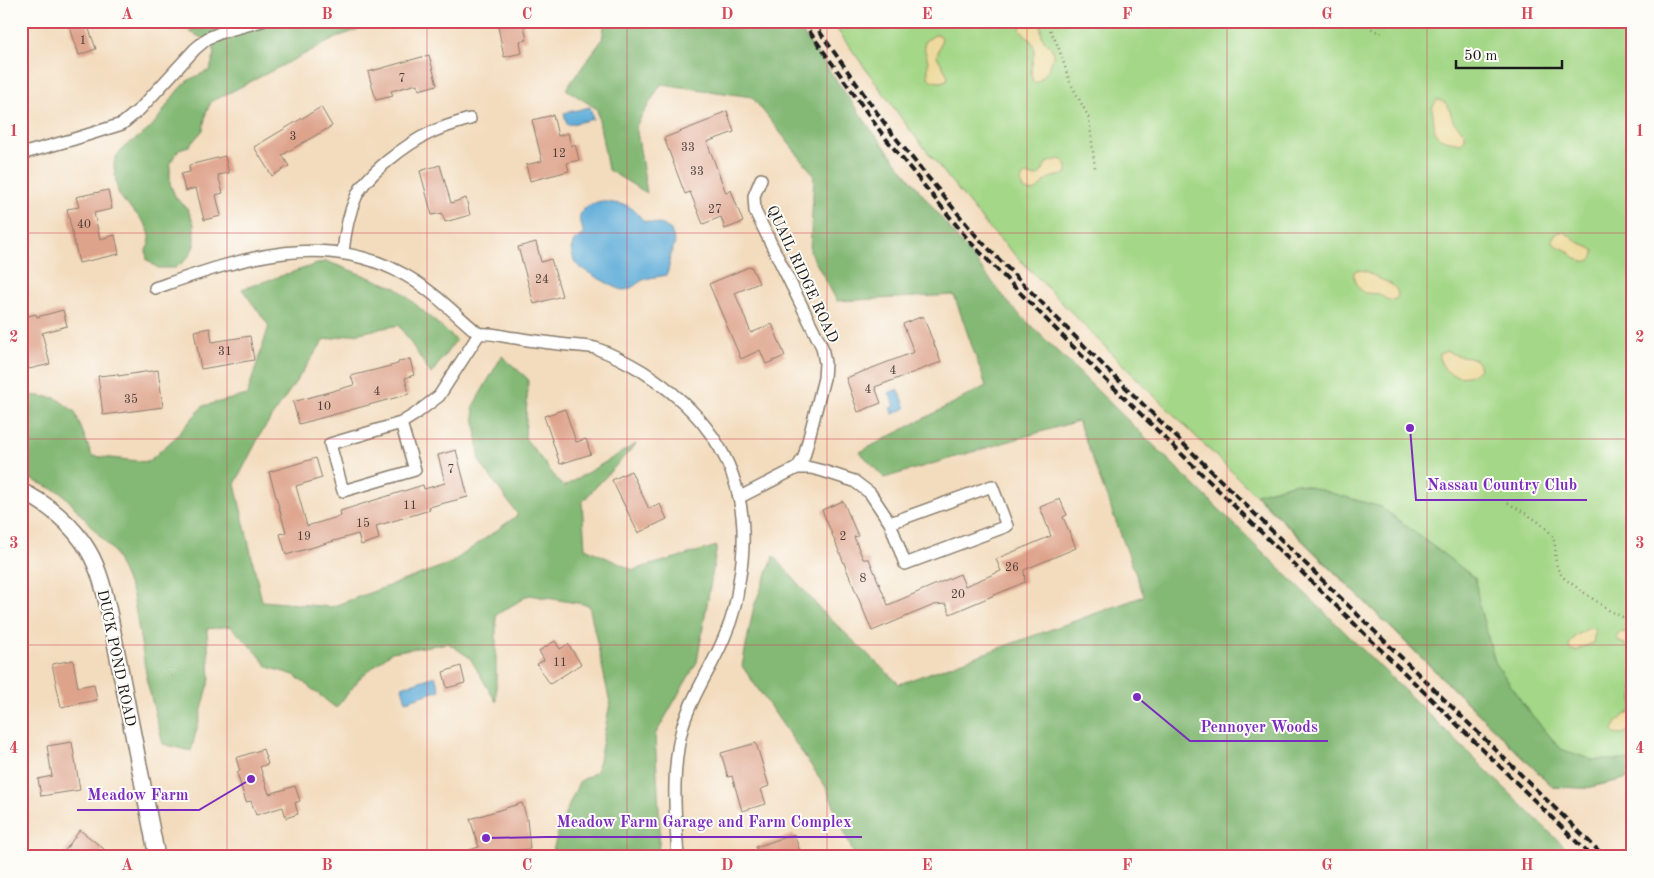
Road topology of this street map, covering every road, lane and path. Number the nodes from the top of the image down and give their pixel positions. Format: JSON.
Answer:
{"nodes":[{"id":1,"x":262,"y":21,"type":"edge"},
{"id":2,"x":1046,"y":21,"type":"edge"},
{"id":3,"x":1365,"y":21,"type":"edge"},
{"id":4,"x":1383,"y":34,"type":"dead end"},
{"id":5,"x":470,"y":119,"type":"dead end"},
{"id":6,"x":21,"y":154,"type":"edge"},
{"id":7,"x":1096,"y":168,"type":"dead end"},
{"id":8,"x":761,"y":179,"type":"dead end"},
{"id":9,"x":343,"y":252,"type":"junction"},
{"id":10,"x":155,"y":288,"type":"dead end"},
{"id":11,"x":479,"y":334,"type":"junction"},
{"id":12,"x":401,"y":423,"type":"junction"},
{"id":13,"x":797,"y":468,"type":"junction"},
{"id":14,"x":21,"y":491,"type":"edge"},
{"id":15,"x":740,"y":497,"type":"junction"},
{"id":16,"x":1508,"y":503,"type":"dead end"},
{"id":17,"x":890,"y":523,"type":"junction"},
{"id":18,"x":1633,"y":622,"type":"edge"},
{"id":19,"x":157,"y":857,"type":"edge"},
{"id":20,"x":678,"y":857,"type":"edge"}],
"edges":[{"from":1,"to":6,"type":"street"},
{"from":2,"to":7,"type":"path"},
{"from":3,"to":4,"type":"path"},
{"from":5,"to":9,"type":"street"},
{"from":8,"to":13,"type":"street","name":"QUAIL RIDGE ROAD"},
{"from":9,"to":10,"type":"street"},
{"from":9,"to":11,"type":"street"},
{"from":11,"to":12,"type":"street"},
{"from":11,"to":15,"type":"street"},
{"from":12,"to":12,"type":"street"},
{"from":13,"to":15,"type":"street"},
{"from":13,"to":17,"type":"street"},
{"from":14,"to":19,"type":"street","name":"DUCK POND ROAD"},
{"from":15,"to":20,"type":"street"},
{"from":16,"to":18,"type":"path"},
{"from":17,"to":17,"type":"street"}]}
